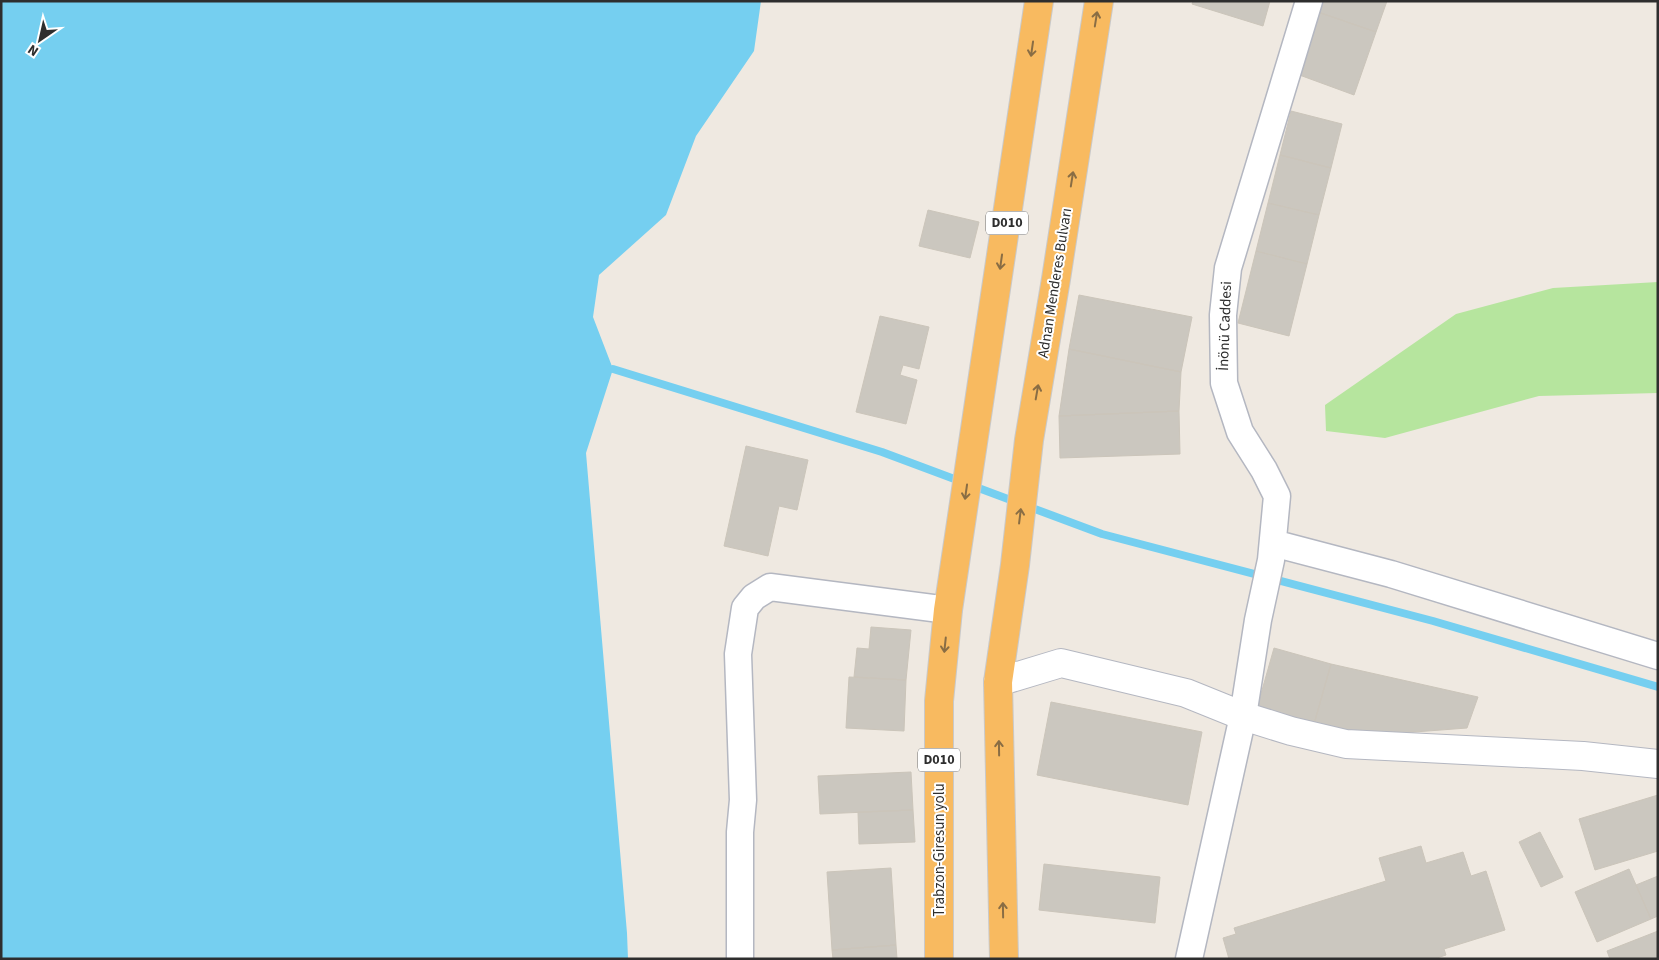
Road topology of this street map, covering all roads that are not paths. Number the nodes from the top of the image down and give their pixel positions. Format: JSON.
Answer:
{"nodes":[{"id":1,"x":1039,"y":1,"type":"edge"},
{"id":2,"x":1098,"y":1,"type":"edge"},
{"id":3,"x":1309,"y":1,"type":"edge"},
{"id":4,"x":1272,"y":551,"type":"junction"},
{"id":5,"x":948,"y":610,"type":"junction"},
{"id":6,"x":1658,"y":656,"type":"edge"},
{"id":7,"x":998,"y":682,"type":"junction"},
{"id":8,"x":1243,"y":716,"type":"junction"},
{"id":9,"x":1658,"y":764,"type":"edge"},
{"id":10,"x":740,"y":959,"type":"edge"},
{"id":11,"x":939,"y":959,"type":"edge"},
{"id":12,"x":1004,"y":959,"type":"edge"},
{"id":13,"x":1189,"y":959,"type":"edge"}],
"edges":[{"from":1,"to":5,"type":"highway","name":"Trabzon-Giresun yolu","number":"D010","one_way":true},
{"from":7,"to":2,"type":"highway","name":"Adnan Menderes Bulvarı","one_way":true},
{"from":3,"to":4,"type":"street","name":"İnönü Caddesi"},
{"from":4,"to":6,"type":"street"},
{"from":4,"to":8,"type":"street","name":"İnönü Caddesi"},
{"from":5,"to":10,"type":"street"},
{"from":5,"to":11,"type":"highway","name":"Trabzon-Giresun yolu","number":"D010","one_way":true},
{"from":7,"to":8,"type":"street"},
{"from":12,"to":7,"type":"highway","one_way":true},
{"from":8,"to":9,"type":"street"},
{"from":8,"to":13,"type":"street","name":"İnönü Caddesi"}]}
